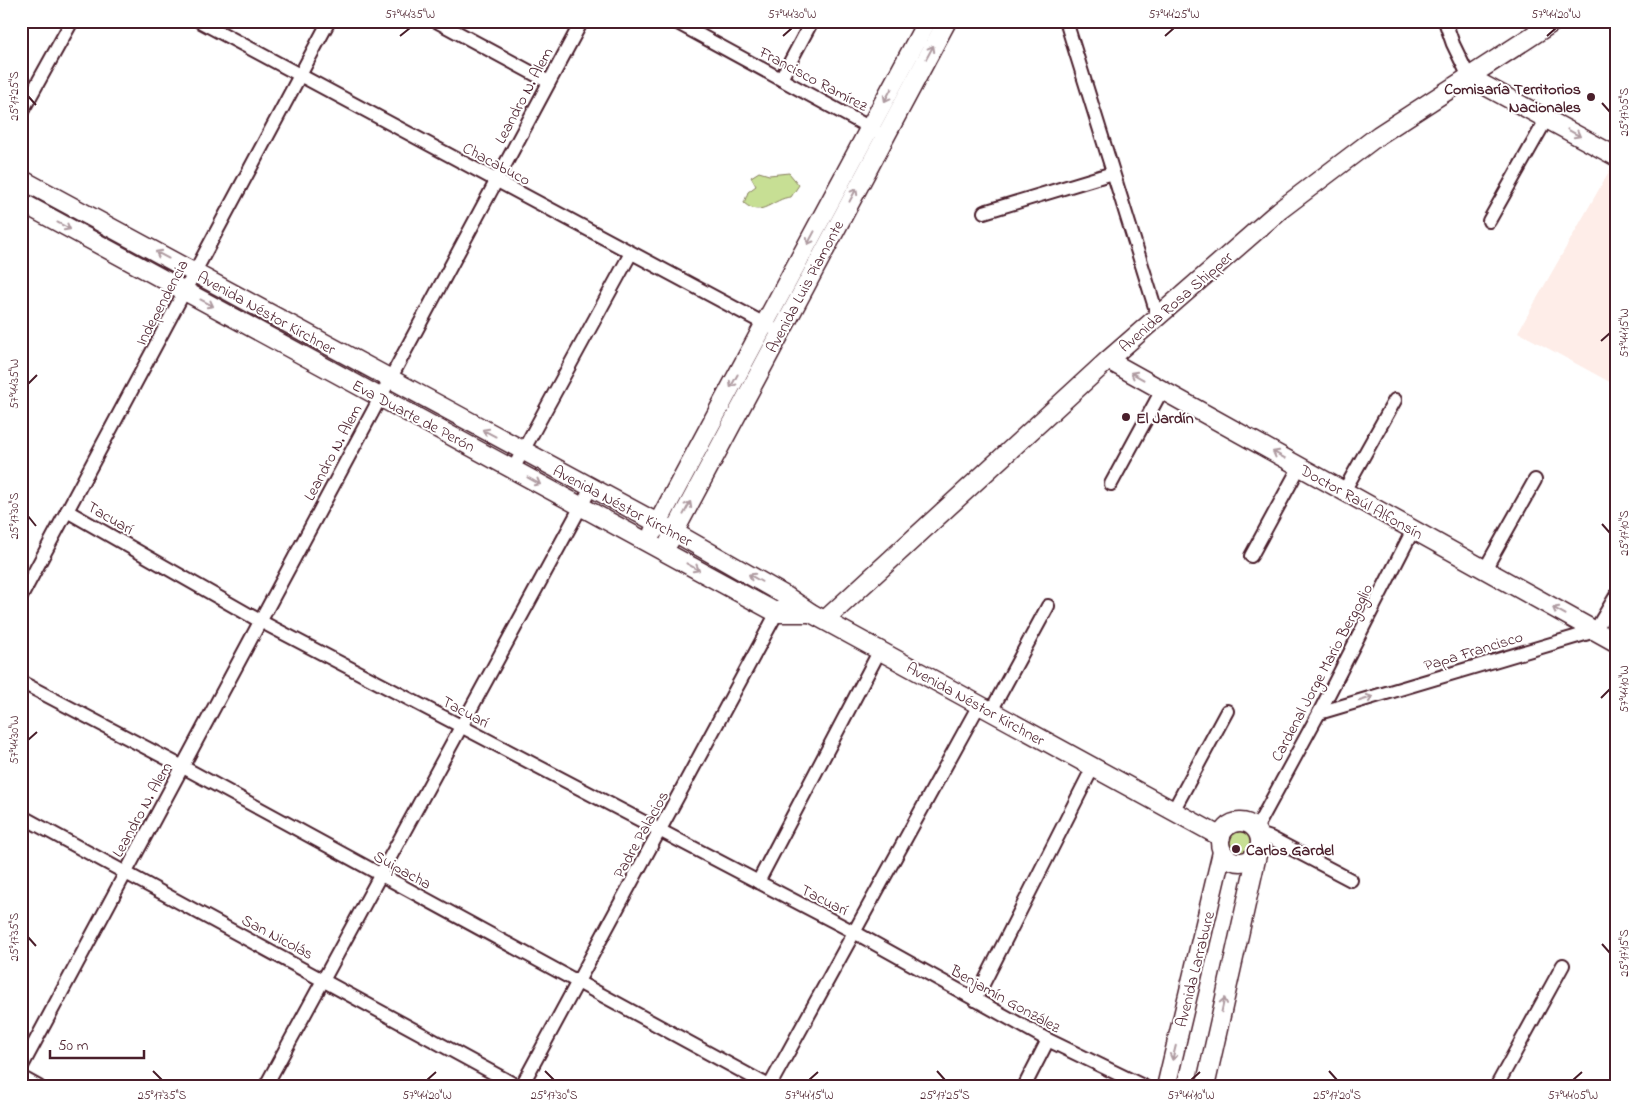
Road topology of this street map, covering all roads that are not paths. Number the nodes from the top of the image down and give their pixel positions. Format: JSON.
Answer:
{"nodes":[{"id":1,"x":72,"y":21,"type":"edge"},
{"id":2,"x":199,"y":21,"type":"edge"},
{"id":3,"x":328,"y":21,"type":"edge"},
{"id":4,"x":436,"y":21,"type":"edge"},
{"id":5,"x":582,"y":21,"type":"edge"},
{"id":6,"x":674,"y":21,"type":"edge"},
{"id":7,"x":812,"y":21,"type":"edge"},
{"id":8,"x":927,"y":21,"type":"edge"},
{"id":9,"x":947,"y":21,"type":"edge"},
{"id":10,"x":1066,"y":21,"type":"edge"},
{"id":11,"x":1445,"y":21,"type":"edge"},
{"id":12,"x":1555,"y":21,"type":"edge"},
{"id":13,"x":697,"y":27,"type":"edge"},
{"id":14,"x":299,"y":76,"type":"junction"},
{"id":15,"x":1469,"y":77,"type":"junction"},
{"id":16,"x":781,"y":78,"type":"junction"},
{"id":17,"x":549,"y":82,"type":"junction"},
{"id":18,"x":21,"y":113,"type":"edge"},
{"id":19,"x":1547,"y":118,"type":"junction"},
{"id":20,"x":878,"y":132,"type":"junction"},
{"id":21,"x":1617,"y":157,"type":"edge"},
{"id":22,"x":1113,"y":173,"type":"junction"},
{"id":23,"x":21,"y":179,"type":"edge"},
{"id":24,"x":495,"y":180,"type":"junction"},
{"id":25,"x":21,"y":202,"type":"edge"},
{"id":26,"x":984,"y":212,"type":"dead end"},
{"id":27,"x":1489,"y":221,"type":"dead end"},
{"id":28,"x":631,"y":253,"type":"junction"},
{"id":29,"x":195,"y":273,"type":"junction"},
{"id":30,"x":185,"y":291,"type":"junction"},
{"id":31,"x":1158,"y":317,"type":"junction"},
{"id":32,"x":772,"y":328,"type":"junction"},
{"id":33,"x":1108,"y":360,"type":"junction"},
{"id":34,"x":390,"y":379,"type":"junction"},
{"id":35,"x":1162,"y":390,"type":"junction"},
{"id":36,"x":380,"y":397,"type":"junction"},
{"id":37,"x":1395,"y":400,"type":"dead end"},
{"id":38,"x":522,"y":450,"type":"junction"},
{"id":39,"x":1300,"y":466,"type":"junction"},
{"id":40,"x":513,"y":469,"type":"junction"},
{"id":41,"x":1535,"y":480,"type":"dead end"},
{"id":42,"x":1111,"y":484,"type":"dead end"},
{"id":43,"x":591,"y":488,"type":"junction"},
{"id":44,"x":1344,"y":491,"type":"junction"},
{"id":45,"x":581,"y":506,"type":"junction"},
{"id":46,"x":67,"y":511,"type":"junction"},
{"id":47,"x":657,"y":523,"type":"junction"},
{"id":48,"x":1413,"y":530,"type":"junction"},
{"id":49,"x":674,"y":532,"type":"junction"},
{"id":50,"x":649,"y":543,"type":"junction"},
{"id":51,"x":665,"y":552,"type":"junction"},
{"id":52,"x":1251,"y":556,"type":"dead end"},
{"id":53,"x":1485,"y":570,"type":"junction"},
{"id":54,"x":1617,"y":594,"type":"edge"},
{"id":55,"x":786,"y":596,"type":"junction"},
{"id":56,"x":21,"y":597,"type":"edge"},
{"id":57,"x":1048,"y":606,"type":"dead end"},
{"id":58,"x":777,"y":613,"type":"junction"},
{"id":59,"x":818,"y":616,"type":"junction"},
{"id":60,"x":260,"y":621,"type":"junction"},
{"id":61,"x":1595,"y":630,"type":"junction"},
{"id":62,"x":1617,"y":643,"type":"edge"},
{"id":63,"x":880,"y":650,"type":"junction"},
{"id":64,"x":21,"y":682,"type":"edge"},
{"id":65,"x":985,"y":708,"type":"junction"},
{"id":66,"x":1227,"y":711,"type":"dead end"},
{"id":67,"x":1319,"y":713,"type":"junction"},
{"id":68,"x":462,"y":727,"type":"junction"},
{"id":69,"x":182,"y":766,"type":"junction"},
{"id":70,"x":1093,"y":767,"type":"junction"},
{"id":71,"x":1173,"y":811,"type":"junction"},
{"id":72,"x":21,"y":816,"type":"edge"},
{"id":73,"x":660,"y":831,"type":"junction"},
{"id":74,"x":1257,"y":831,"type":"junction"},
{"id":75,"x":1221,"y":844,"type":"junction"},
{"id":76,"x":1256,"y":855,"type":"junction"},
{"id":77,"x":125,"y":872,"type":"junction"},
{"id":78,"x":380,"y":875,"type":"junction"},
{"id":79,"x":1351,"y":880,"type":"dead end"},
{"id":80,"x":758,"y":882,"type":"junction"},
{"id":81,"x":854,"y":932,"type":"junction"},
{"id":82,"x":1563,"y":965,"type":"dead end"},
{"id":83,"x":324,"y":979,"type":"junction"},
{"id":84,"x":578,"y":983,"type":"junction"},
{"id":85,"x":975,"y":1000,"type":"junction"},
{"id":86,"x":1048,"y":1040,"type":"junction"},
{"id":87,"x":21,"y":1068,"type":"edge"},
{"id":88,"x":21,"y":1077,"type":"edge"},
{"id":89,"x":39,"y":1087,"type":"edge"},
{"id":90,"x":265,"y":1087,"type":"edge"},
{"id":91,"x":520,"y":1087,"type":"edge"},
{"id":92,"x":769,"y":1087,"type":"edge"},
{"id":93,"x":1024,"y":1087,"type":"edge"},
{"id":94,"x":1145,"y":1087,"type":"edge"},
{"id":95,"x":1166,"y":1087,"type":"edge"},
{"id":96,"x":1205,"y":1087,"type":"edge"},
{"id":97,"x":1496,"y":1087,"type":"edge"}],
"edges":[{"from":1,"to":18,"type":"street"},
{"from":2,"to":14,"type":"street","name":"Chacabuco"},
{"from":3,"to":14,"type":"street","name":"Independencia"},
{"from":4,"to":17,"type":"street"},
{"from":5,"to":17,"type":"street","name":"Leandro N. Alem"},
{"from":6,"to":13,"type":"street","name":"Francisco Ramírez"},
{"from":7,"to":16,"type":"street"},
{"from":8,"to":20,"type":"street","name":"Avenida Luis Piamonte","one_way":true},
{"from":20,"to":9,"type":"street","name":"Avenida Luis Piamonte","one_way":true},
{"from":10,"to":22,"type":"street"},
{"from":11,"to":15,"type":"street"},
{"from":12,"to":15,"type":"street","name":"Avenida Rosa Shipper"},
{"from":13,"to":16,"type":"street","name":"Francisco Ramírez"},
{"from":14,"to":24,"type":"street","name":"Chacabuco"},
{"from":14,"to":29,"type":"street","name":"Independencia"},
{"from":15,"to":19,"type":"street"},
{"from":15,"to":31,"type":"street","name":"Avenida Rosa Shipper"},
{"from":16,"to":20,"type":"street","name":"Francisco Ramírez"},
{"from":17,"to":24,"type":"street","name":"Leandro N. Alem"},
{"from":19,"to":21,"type":"street","one_way":true},
{"from":19,"to":27,"type":"street"},
{"from":20,"to":32,"type":"street","name":"Avenida Luis Piamonte"},
{"from":22,"to":26,"type":"street"},
{"from":22,"to":31,"type":"street"},
{"from":29,"to":23,"type":"street","name":"Avenida Néstor Kirchner","one_way":true},
{"from":24,"to":28,"type":"street","name":"Chacabuco"},
{"from":24,"to":34,"type":"street","name":"Leandro N. Alem"},
{"from":25,"to":30,"type":"street","name":"Eva Duarte de Perón","one_way":true},
{"from":28,"to":32,"type":"street","name":"Chacabuco"},
{"from":28,"to":38,"type":"street"},
{"from":29,"to":30,"type":"street","name":"Independencia"},
{"from":29,"to":34,"type":"street","name":"Avenida Néstor Kirchner"},
{"from":30,"to":36,"type":"street","name":"Eva Duarte de Perón","one_way":true},
{"from":30,"to":46,"type":"street","name":"Independencia"},
{"from":31,"to":33,"type":"street","name":"Avenida Rosa Shipper"},
{"from":32,"to":47,"type":"street","name":"Avenida Luis Piamonte","one_way":true},
{"from":49,"to":32,"type":"street","name":"Avenida Luis Piamonte","one_way":true},
{"from":35,"to":33,"type":"street","name":"Doctor Raúl Alfonsín","one_way":true},
{"from":33,"to":59,"type":"street","name":"Avenida Rosa Shipper"},
{"from":34,"to":36,"type":"street","name":"Leandro N. Alem"},
{"from":38,"to":34,"type":"street","name":"Avenida Néstor Kirchner","one_way":true},
{"from":39,"to":35,"type":"street","name":"Doctor Raúl Alfonsín","one_way":true},
{"from":35,"to":42,"type":"street"},
{"from":36,"to":40,"type":"street","name":"Eva Duarte de Perón"},
{"from":36,"to":60,"type":"street","name":"Leandro N. Alem"},
{"from":37,"to":44,"type":"street"},
{"from":38,"to":40,"type":"street"},
{"from":38,"to":43,"type":"street","name":"Avenida Néstor Kirchner"},
{"from":39,"to":44,"type":"street","name":"Doctor Raúl Alfonsín"},
{"from":39,"to":52,"type":"street"},
{"from":40,"to":45,"type":"street","name":"Eva Duarte de Perón","one_way":true},
{"from":41,"to":53,"type":"street"},
{"from":43,"to":45,"type":"street"},
{"from":43,"to":47,"type":"street","name":"Avenida Néstor Kirchner"},
{"from":44,"to":48,"type":"street","name":"Doctor Raúl Alfonsín"},
{"from":45,"to":50,"type":"street","name":"Eva Duarte de Perón"},
{"from":45,"to":68,"type":"street"},
{"from":46,"to":56,"type":"street","name":"Independencia"},
{"from":46,"to":60,"type":"street","name":"Tacuarí"},
{"from":47,"to":49,"type":"street","name":"Avenida Néstor Kirchner"},
{"from":47,"to":50,"type":"street","name":"Avenida Luis Piamonte"},
{"from":48,"to":53,"type":"street","name":"Doctor Raúl Alfonsín"},
{"from":48,"to":67,"type":"street","name":"Cardenal Jorge Mario Bergoglio"},
{"from":49,"to":51,"type":"street","name":"Avenida Luis Piamonte"},
{"from":55,"to":49,"type":"street","name":"Avenida Néstor Kirchner","one_way":true},
{"from":50,"to":51,"type":"street","name":"Eva Duarte de Perón"},
{"from":51,"to":58,"type":"street","name":"Eva Duarte de Perón","one_way":true},
{"from":61,"to":53,"type":"street","name":"Doctor Raúl Alfonsín","one_way":true},
{"from":54,"to":61,"type":"street"},
{"from":55,"to":58,"type":"street","name":"Padre Palacios"},
{"from":55,"to":59,"type":"street","name":"Avenida Néstor Kirchner"},
{"from":57,"to":65,"type":"street"},
{"from":58,"to":59,"type":"street"},
{"from":58,"to":73,"type":"street","name":"Padre Palacios"},
{"from":59,"to":63,"type":"street","name":"Avenida Néstor Kirchner"},
{"from":60,"to":68,"type":"street","name":"Tacuarí"},
{"from":60,"to":69,"type":"street","name":"Leandro N. Alem"},
{"from":61,"to":62,"type":"street","name":"Doctor Raúl Alfonsín"},
{"from":67,"to":61,"type":"street","name":"Papa Francisco","one_way":true},
{"from":63,"to":65,"type":"street","name":"Avenida Néstor Kirchner"},
{"from":63,"to":80,"type":"street"},
{"from":64,"to":69,"type":"street","name":"Suipacha"},
{"from":65,"to":70,"type":"street","name":"Avenida Néstor Kirchner"},
{"from":65,"to":81,"type":"street"},
{"from":66,"to":71,"type":"street"},
{"from":67,"to":74,"type":"street","name":"Cardenal Jorge Mario Bergoglio"},
{"from":68,"to":73,"type":"street","name":"Tacuarí"},
{"from":68,"to":78,"type":"street"},
{"from":69,"to":77,"type":"street","name":"Leandro N. Alem"},
{"from":69,"to":78,"type":"street","name":"Suipacha"},
{"from":70,"to":71,"type":"street","name":"Avenida Néstor Kirchner"},
{"from":70,"to":85,"type":"street"},
{"from":71,"to":75,"type":"street","name":"Avenida Néstor Kirchner"},
{"from":72,"to":77,"type":"street","name":"San Nicolás"},
{"from":73,"to":80,"type":"street","name":"Tacuarí"},
{"from":73,"to":84,"type":"street","name":"Padre Palacios"},
{"from":74,"to":75,"type":"street"},
{"from":74,"to":76,"type":"street"},
{"from":74,"to":79,"type":"street"},
{"from":75,"to":76,"type":"street"},
{"from":75,"to":95,"type":"street","name":"Avenida Larrabure","one_way":true},
{"from":96,"to":76,"type":"street","one_way":true},
{"from":77,"to":83,"type":"street","name":"San Nicolás"},
{"from":77,"to":87,"type":"street","name":"Leandro N. Alem"},
{"from":78,"to":83,"type":"street"},
{"from":78,"to":84,"type":"street","name":"Suipacha"},
{"from":80,"to":81,"type":"street","name":"Tacuarí"},
{"from":81,"to":85,"type":"street","name":"Benjamín González"},
{"from":81,"to":92,"type":"street"},
{"from":82,"to":97,"type":"street"},
{"from":83,"to":90,"type":"street"},
{"from":83,"to":91,"type":"street","name":"San Nicolás"},
{"from":84,"to":91,"type":"street","name":"Padre Palacios"},
{"from":84,"to":92,"type":"street","name":"Suipacha"},
{"from":85,"to":86,"type":"street","name":"Benjamín González"},
{"from":86,"to":93,"type":"street"},
{"from":86,"to":94,"type":"street","name":"Benjamín González"},
{"from":88,"to":89,"type":"street"}]}
